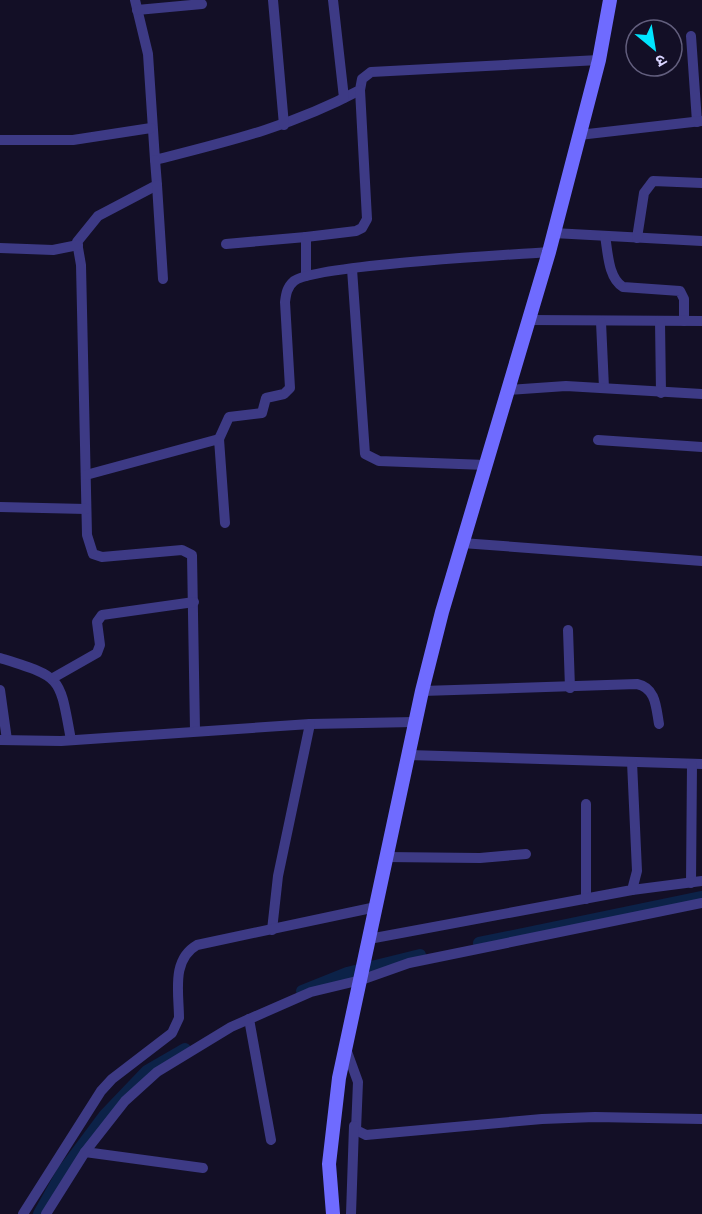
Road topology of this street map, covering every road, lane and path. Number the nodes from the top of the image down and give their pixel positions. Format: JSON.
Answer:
{"nodes":[{"id":1,"x":273,"y":0,"type":"edge"},
{"id":2,"x":333,"y":0,"type":"edge"},
{"id":3,"x":610,"y":0,"type":"edge"},
{"id":4,"x":201,"y":4,"type":"dead end"},
{"id":5,"x":136,"y":5,"type":"edge"},
{"id":6,"x":691,"y":36,"type":"dead end"},
{"id":7,"x":599,"y":60,"type":"junction"},
{"id":8,"x":360,"y":90,"type":"junction"},
{"id":9,"x":344,"y":98,"type":"junction"},
{"id":10,"x":699,"y":121,"type":"edge"},
{"id":11,"x":284,"y":125,"type":"junction"},
{"id":12,"x":151,"y":128,"type":"junction"},
{"id":13,"x":579,"y":135,"type":"junction"},
{"id":14,"x":0,"y":140,"type":"edge"},
{"id":15,"x":155,"y":160,"type":"junction"},
{"id":16,"x":702,"y":183,"type":"edge"},
{"id":17,"x":157,"y":185,"type":"junction"},
{"id":18,"x":553,"y":233,"type":"junction"},
{"id":19,"x":605,"y":236,"type":"junction"},
{"id":20,"x":306,"y":237,"type":"junction"},
{"id":21,"x":637,"y":238,"type":"junction"},
{"id":22,"x":702,"y":242,"type":"edge"},
{"id":23,"x":226,"y":244,"type":"dead end"},
{"id":24,"x":78,"y":245,"type":"junction"},
{"id":25,"x":0,"y":248,"type":"edge"},
{"id":26,"x":549,"y":252,"type":"junction"},
{"id":27,"x":352,"y":269,"type":"junction"},
{"id":28,"x":306,"y":276,"type":"junction"},
{"id":29,"x":163,"y":279,"type":"dead end"},
{"id":30,"x":529,"y":320,"type":"junction"},
{"id":31,"x":660,"y":321,"type":"junction"},
{"id":32,"x":684,"y":321,"type":"junction"},
{"id":33,"x":702,"y":321,"type":"edge"},
{"id":34,"x":601,"y":322,"type":"junction"},
{"id":35,"x":604,"y":388,"type":"junction"},
{"id":36,"x":508,"y":390,"type":"junction"},
{"id":37,"x":661,"y":393,"type":"junction"},
{"id":38,"x":702,"y":394,"type":"edge"},
{"id":39,"x":219,"y":439,"type":"junction"},
{"id":40,"x":598,"y":440,"type":"dead end"},
{"id":41,"x":702,"y":447,"type":"edge"},
{"id":42,"x":486,"y":465,"type":"junction"},
{"id":43,"x":86,"y":475,"type":"junction"},
{"id":44,"x":0,"y":507,"type":"edge"},
{"id":45,"x":86,"y":509,"type":"junction"},
{"id":46,"x":225,"y":523,"type":"dead end"},
{"id":47,"x":462,"y":543,"type":"junction"},
{"id":48,"x":702,"y":561,"type":"edge"},
{"id":49,"x":194,"y":602,"type":"junction"},
{"id":50,"x":568,"y":630,"type":"dead end"},
{"id":51,"x":0,"y":658,"type":"edge"},
{"id":52,"x":53,"y":678,"type":"junction"},
{"id":53,"x":570,"y":688,"type":"junction"},
{"id":54,"x":0,"y":690,"type":"edge"},
{"id":55,"x":422,"y":691,"type":"junction"},
{"id":56,"x":415,"y":722,"type":"junction"},
{"id":57,"x":310,"y":724,"type":"junction"},
{"id":58,"x":660,"y":724,"type":"dead end"},
{"id":59,"x":195,"y":731,"type":"junction"},
{"id":60,"x":4,"y":740,"type":"edge"},
{"id":61,"x":71,"y":740,"type":"junction"},
{"id":62,"x":408,"y":755,"type":"junction"},
{"id":63,"x":633,"y":762,"type":"junction"},
{"id":64,"x":697,"y":764,"type":"edge"},
{"id":65,"x":586,"y":804,"type":"dead end"},
{"id":66,"x":525,"y":854,"type":"dead end"},
{"id":67,"x":385,"y":857,"type":"junction"},
{"id":68,"x":697,"y":882,"type":"edge"},
{"id":69,"x":633,"y":890,"type":"junction"},
{"id":70,"x":586,"y":899,"type":"junction"},
{"id":71,"x":702,"y":903,"type":"edge"},
{"id":72,"x":376,"y":907,"type":"junction"},
{"id":73,"x":272,"y":930,"type":"junction"},
{"id":74,"x":368,"y":945,"type":"junction"},
{"id":75,"x":361,"y":977,"type":"junction"},
{"id":76,"x":249,"y":1019,"type":"junction"},
{"id":77,"x":346,"y":1049,"type":"junction"},
{"id":78,"x":702,"y":1119,"type":"edge"},
{"id":79,"x":354,"y":1123,"type":"junction"},
{"id":80,"x":271,"y":1140,"type":"dead end"},
{"id":81,"x":85,"y":1152,"type":"junction"},
{"id":82,"x":203,"y":1167,"type":"dead end"},
{"id":83,"x":23,"y":1214,"type":"edge"},
{"id":84,"x":46,"y":1214,"type":"edge"},
{"id":85,"x":333,"y":1214,"type":"edge"},
{"id":86,"x":351,"y":1214,"type":"edge"}],
"edges":[{"from":1,"to":11,"type":"street"},
{"from":2,"to":9,"type":"street"},
{"from":3,"to":7,"type":"main road"},
{"from":4,"to":5,"type":"street"},
{"from":5,"to":12,"type":"street"},
{"from":6,"to":10,"type":"street"},
{"from":7,"to":8,"type":"street"},
{"from":7,"to":13,"type":"main road"},
{"from":8,"to":9,"type":"street"},
{"from":8,"to":20,"type":"street"},
{"from":9,"to":11,"type":"street"},
{"from":10,"to":13,"type":"street"},
{"from":11,"to":15,"type":"street"},
{"from":12,"to":14,"type":"street"},
{"from":12,"to":15,"type":"street"},
{"from":13,"to":18,"type":"main road"},
{"from":15,"to":17,"type":"street"},
{"from":16,"to":21,"type":"street"},
{"from":17,"to":24,"type":"street"},
{"from":17,"to":29,"type":"street"},
{"from":18,"to":19,"type":"street"},
{"from":18,"to":26,"type":"main road"},
{"from":19,"to":21,"type":"street"},
{"from":19,"to":32,"type":"street"},
{"from":20,"to":23,"type":"street"},
{"from":20,"to":28,"type":"street"},
{"from":21,"to":22,"type":"street"},
{"from":24,"to":25,"type":"street"},
{"from":24,"to":43,"type":"street"},
{"from":26,"to":27,"type":"street"},
{"from":26,"to":30,"type":"main road"},
{"from":27,"to":28,"type":"street"},
{"from":27,"to":42,"type":"street"},
{"from":28,"to":39,"type":"street"},
{"from":30,"to":34,"type":"street"},
{"from":30,"to":36,"type":"main road"},
{"from":31,"to":32,"type":"street"},
{"from":31,"to":34,"type":"street"},
{"from":31,"to":37,"type":"street"},
{"from":32,"to":33,"type":"street"},
{"from":34,"to":35,"type":"street"},
{"from":35,"to":36,"type":"street"},
{"from":35,"to":37,"type":"street"},
{"from":36,"to":42,"type":"main road"},
{"from":37,"to":38,"type":"street"},
{"from":39,"to":43,"type":"street"},
{"from":39,"to":46,"type":"street"},
{"from":40,"to":41,"type":"street"},
{"from":42,"to":47,"type":"main road"},
{"from":43,"to":45,"type":"street"},
{"from":44,"to":45,"type":"street"},
{"from":45,"to":49,"type":"street"},
{"from":47,"to":48,"type":"street"},
{"from":47,"to":55,"type":"main road"},
{"from":49,"to":52,"type":"street"},
{"from":49,"to":59,"type":"street"},
{"from":50,"to":53,"type":"street"},
{"from":51,"to":52,"type":"street"},
{"from":52,"to":61,"type":"street"},
{"from":53,"to":55,"type":"street"},
{"from":53,"to":58,"type":"street"},
{"from":54,"to":60,"type":"street"},
{"from":55,"to":56,"type":"main road"},
{"from":56,"to":57,"type":"street"},
{"from":56,"to":62,"type":"main road"},
{"from":57,"to":59,"type":"street"},
{"from":57,"to":73,"type":"street"},
{"from":59,"to":61,"type":"street"},
{"from":60,"to":61,"type":"street"},
{"from":62,"to":63,"type":"street"},
{"from":62,"to":67,"type":"main road"},
{"from":63,"to":64,"type":"street"},
{"from":63,"to":69,"type":"street"},
{"from":64,"to":68,"type":"street"},
{"from":65,"to":70,"type":"street"},
{"from":66,"to":67,"type":"street"},
{"from":67,"to":72,"type":"main road"},
{"from":68,"to":69,"type":"street"},
{"from":69,"to":70,"type":"street"},
{"from":70,"to":74,"type":"street"},
{"from":71,"to":75,"type":"street"},
{"from":72,"to":73,"type":"street"},
{"from":72,"to":74,"type":"main road"},
{"from":73,"to":83,"type":"street"},
{"from":74,"to":75,"type":"main road"},
{"from":75,"to":76,"type":"street"},
{"from":75,"to":77,"type":"main road"},
{"from":76,"to":80,"type":"street"},
{"from":76,"to":81,"type":"street"},
{"from":77,"to":79,"type":"street"},
{"from":77,"to":85,"type":"main road"},
{"from":78,"to":79,"type":"street"},
{"from":79,"to":86,"type":"street"},
{"from":81,"to":82,"type":"street"},
{"from":81,"to":84,"type":"street"}]}
